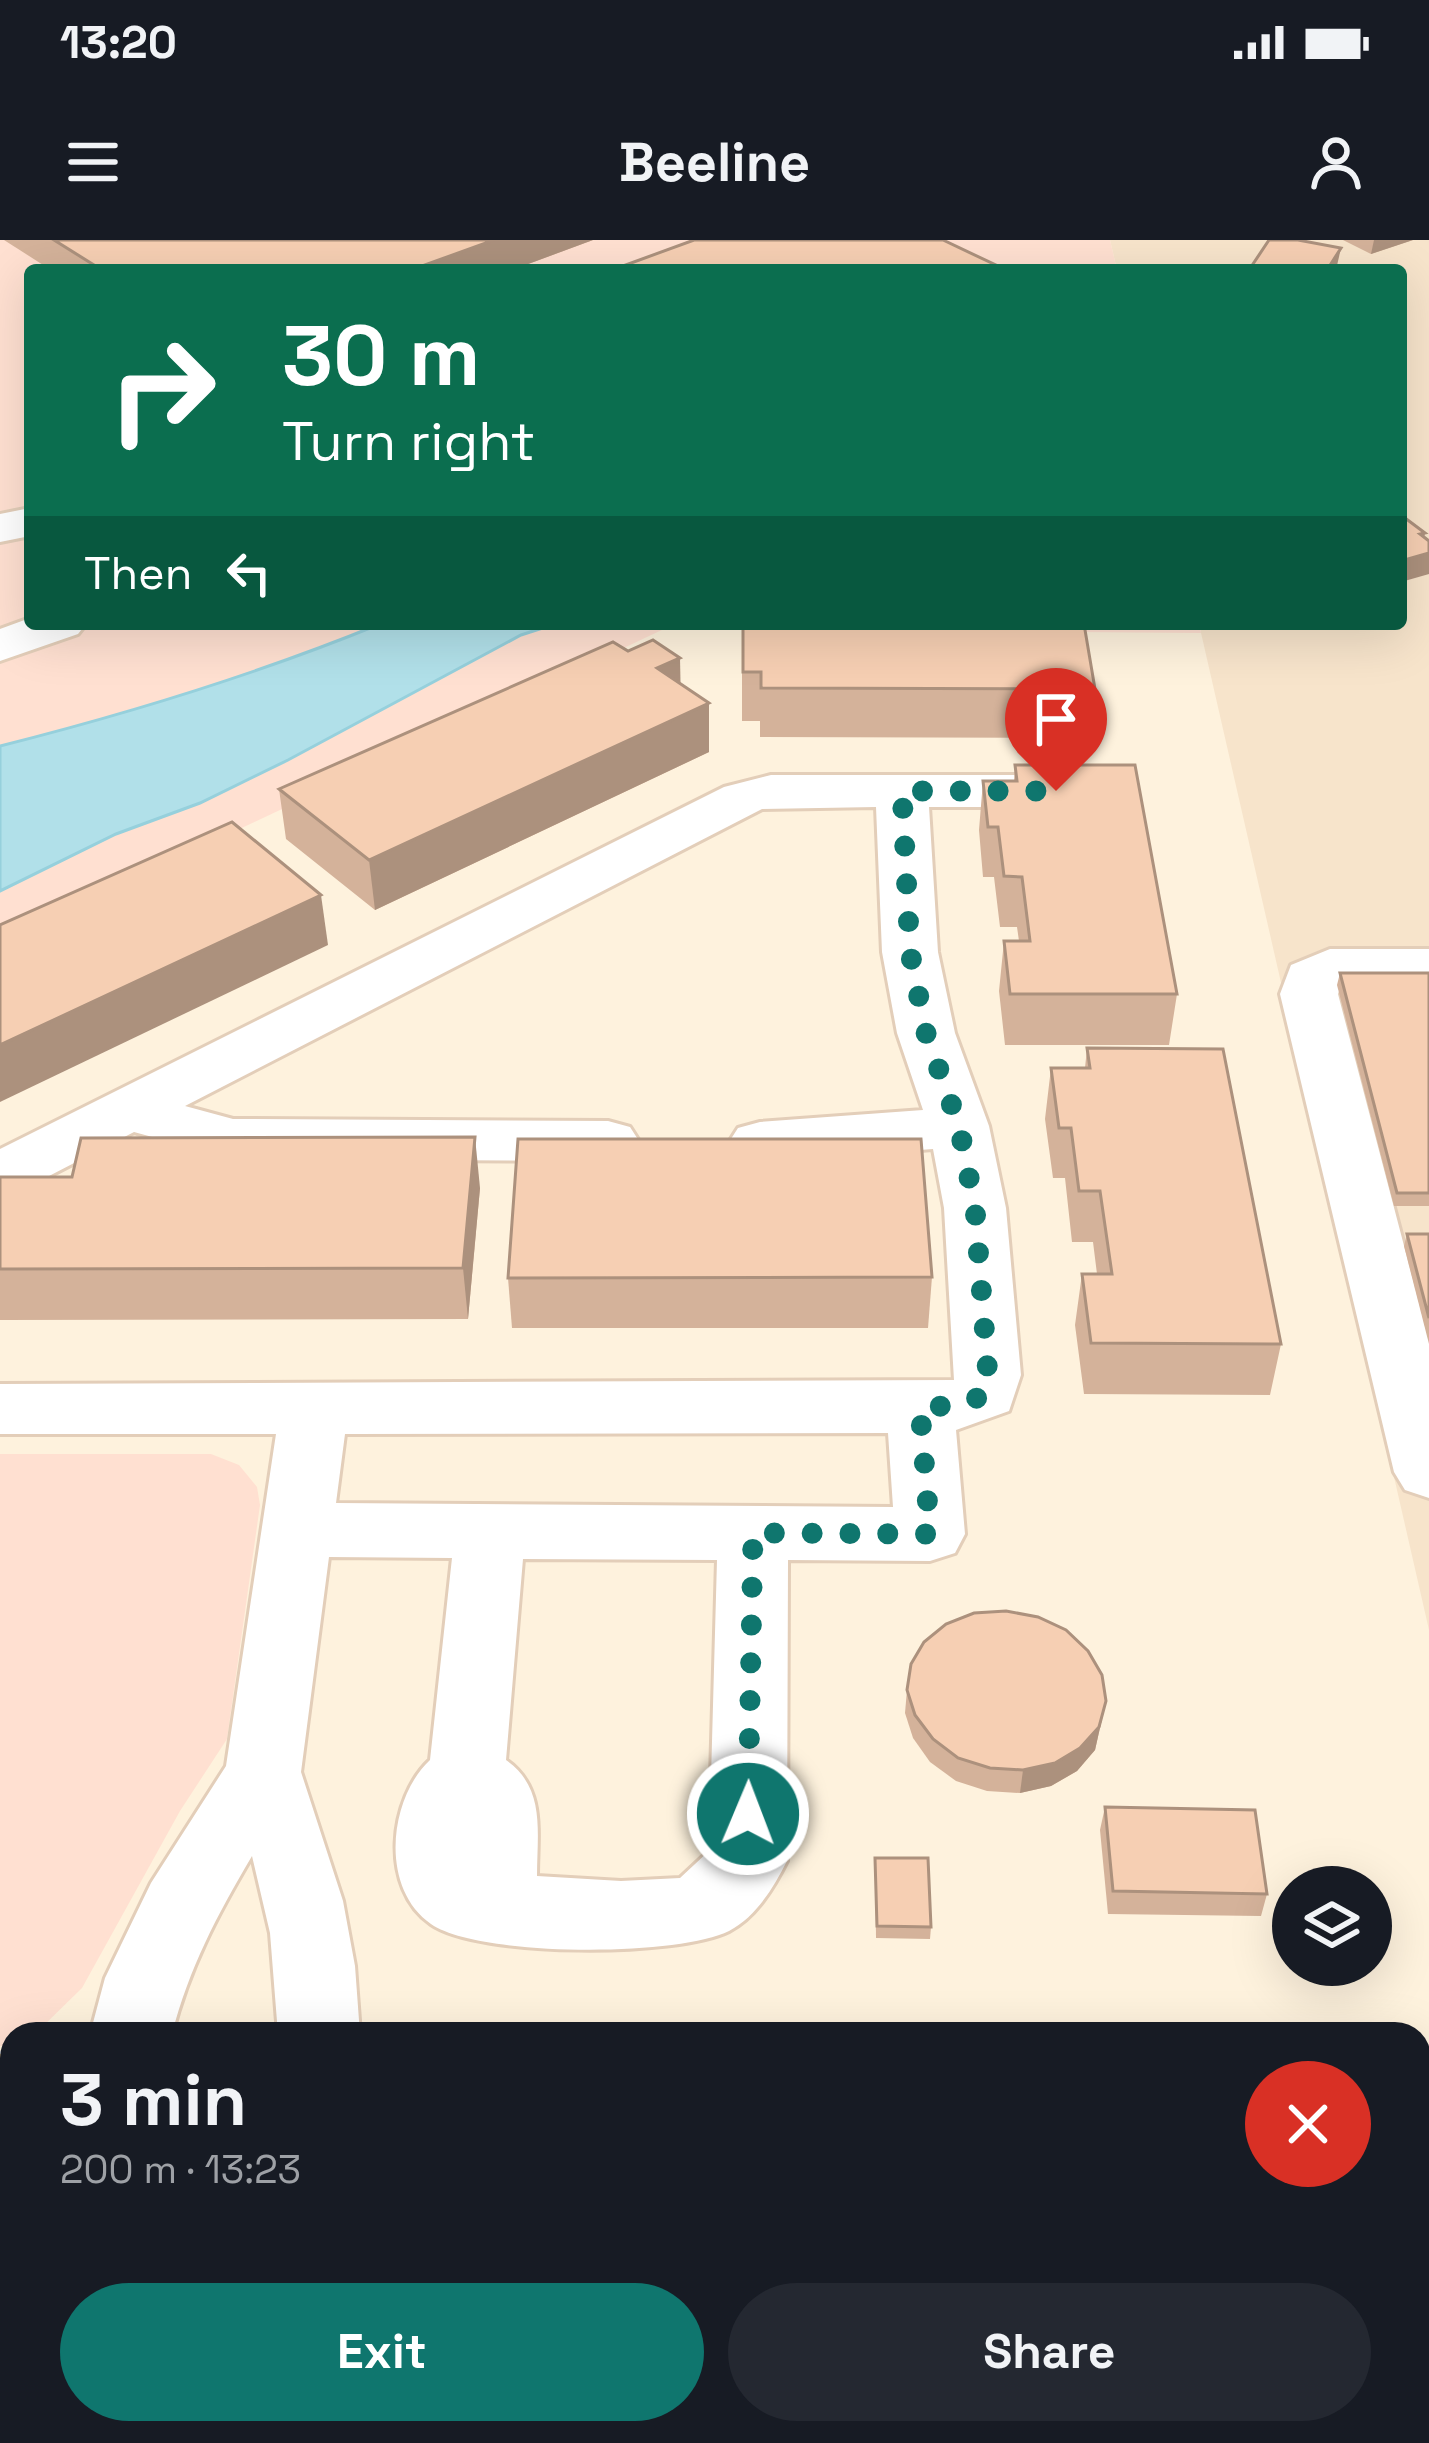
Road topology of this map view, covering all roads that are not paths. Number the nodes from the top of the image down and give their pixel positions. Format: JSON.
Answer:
{"nodes":[{"id":1,"x":44,"y":630,"type":"edge"},
{"id":2,"x":0,"y":646,"type":"edge"},
{"id":3,"x":902,"y":791,"type":"junction"},
{"id":4,"x":1095,"y":791,"type":"edge"},
{"id":5,"x":1429,"y":967,"type":"edge"},
{"id":6,"x":128,"y":1110,"type":"junction"},
{"id":7,"x":959,"y":1126,"type":"junction"},
{"id":8,"x":0,"y":1175,"type":"edge"},
{"id":9,"x":314,"y":1408,"type":"junction"},
{"id":10,"x":920,"y":1408,"type":"junction"},
{"id":11,"x":0,"y":1409,"type":"edge"},
{"id":12,"x":1429,"y":1472,"type":"edge"},
{"id":13,"x":296,"y":1530,"type":"junction"},
{"id":14,"x":490,"y":1531,"type":"junction"},
{"id":15,"x":753,"y":1533,"type":"junction"},
{"id":16,"x":263,"y":1772,"type":"junction"},
{"id":17,"x":134,"y":2022,"type":"edge"},
{"id":18,"x":320,"y":2022,"type":"edge"}],
"edges":[{"from":1,"to":2,"type":"street"},
{"from":3,"to":4,"type":"street"},
{"from":3,"to":6,"type":"street"},
{"from":3,"to":7,"type":"street"},
{"from":5,"to":12,"type":"street"},
{"from":6,"to":7,"type":"street"},
{"from":6,"to":8,"type":"street"},
{"from":7,"to":10,"type":"street"},
{"from":9,"to":10,"type":"street"},
{"from":9,"to":11,"type":"street"},
{"from":9,"to":13,"type":"street"},
{"from":10,"to":15,"type":"street"},
{"from":13,"to":14,"type":"street"},
{"from":13,"to":16,"type":"street"},
{"from":14,"to":15,"type":"street"},
{"from":14,"to":15,"type":"street"},
{"from":16,"to":17,"type":"street"},
{"from":16,"to":18,"type":"street"}]}
